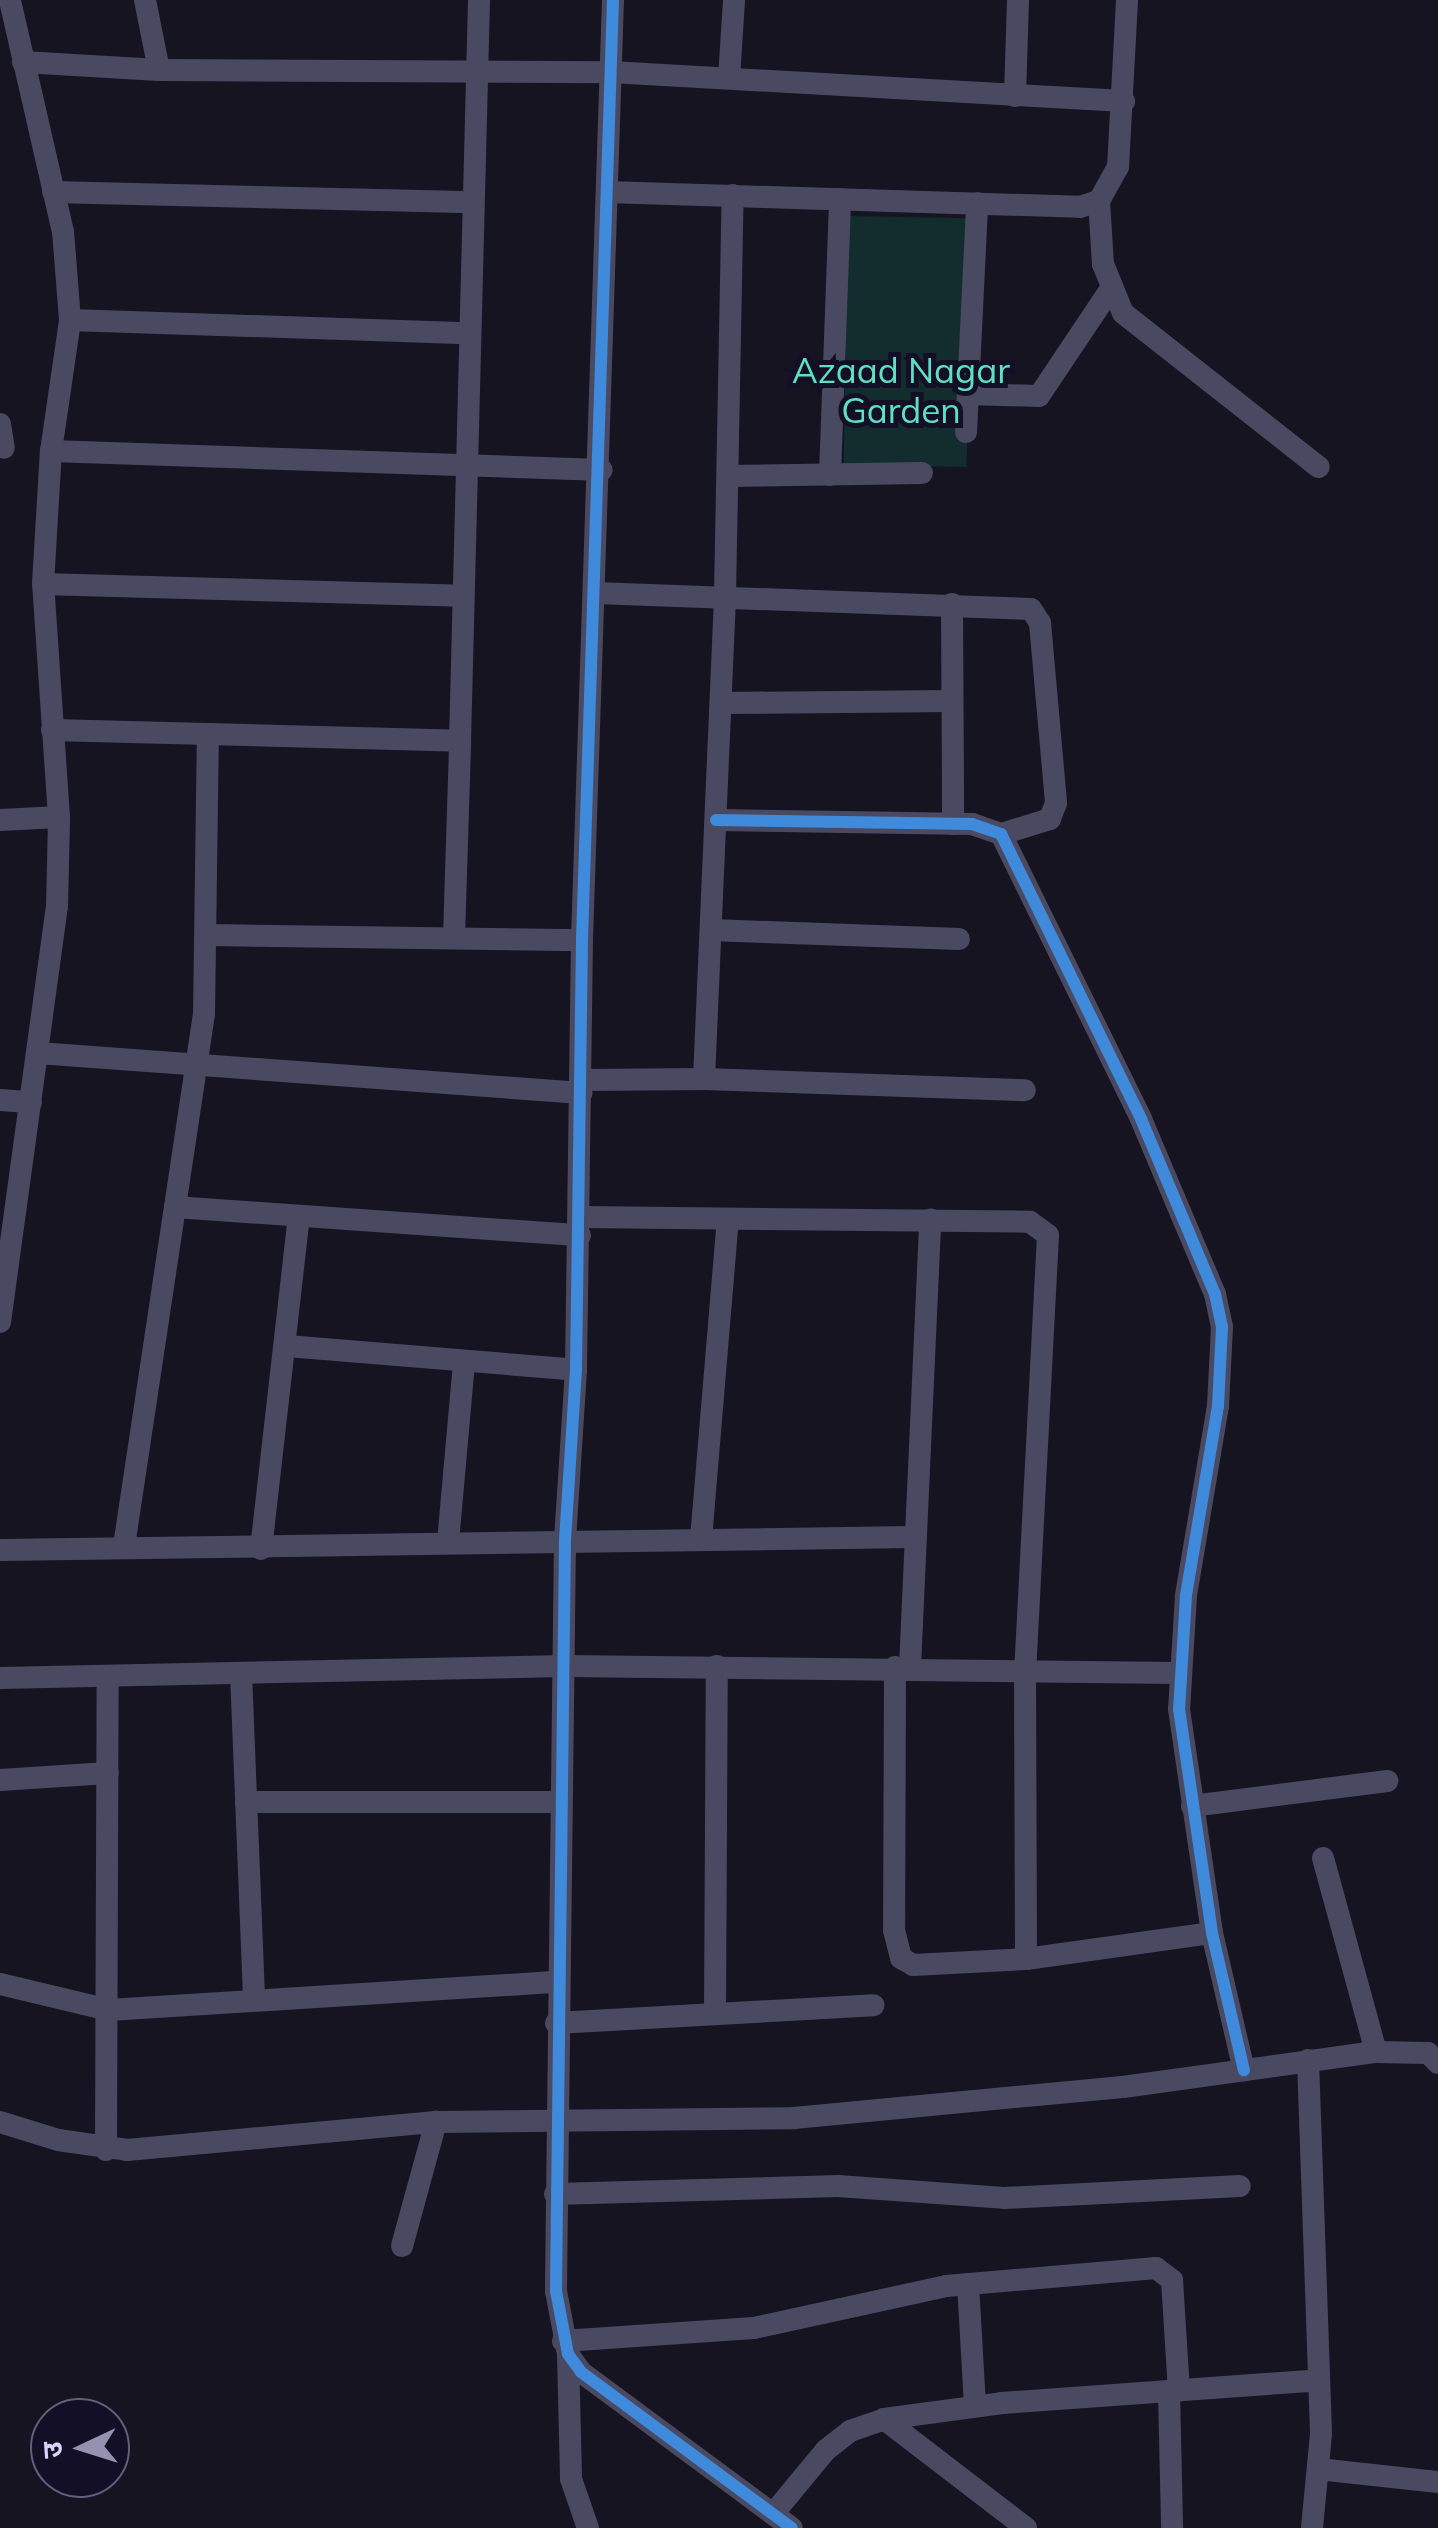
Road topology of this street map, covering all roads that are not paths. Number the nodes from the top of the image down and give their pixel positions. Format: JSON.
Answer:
{"nodes":[{"id":1,"x":10,"y":0,"type":"edge"},
{"id":2,"x":145,"y":0,"type":"edge"},
{"id":3,"x":478,"y":0,"type":"edge"},
{"id":4,"x":613,"y":0,"type":"edge"},
{"id":5,"x":734,"y":0,"type":"edge"},
{"id":6,"x":1018,"y":0,"type":"edge"},
{"id":7,"x":1126,"y":0,"type":"edge"},
{"id":8,"x":23,"y":62,"type":"junction"},
{"id":9,"x":159,"y":70,"type":"junction"},
{"id":10,"x":475,"y":70,"type":"junction"},
{"id":11,"x":611,"y":72,"type":"junction"},
{"id":12,"x":729,"y":78,"type":"junction"},
{"id":13,"x":1015,"y":96,"type":"junction"},
{"id":14,"x":1124,"y":101,"type":"junction"},
{"id":15,"x":53,"y":192,"type":"junction"},
{"id":16,"x":607,"y":192,"type":"junction"},
{"id":17,"x":733,"y":194,"type":"junction"},
{"id":18,"x":840,"y":199,"type":"junction"},
{"id":19,"x":473,"y":202,"type":"junction"},
{"id":20,"x":1098,"y":202,"type":"junction"},
{"id":21,"x":978,"y":203,"type":"junction"},
{"id":22,"x":1110,"y":290,"type":"junction"},
{"id":23,"x":70,"y":320,"type":"junction"},
{"id":24,"x":467,"y":333,"type":"junction"},
{"id":25,"x":968,"y":394,"type":"junction"},
{"id":26,"x":966,"y":432,"type":"dead end"},
{"id":27,"x":51,"y":451,"type":"junction"},
{"id":28,"x":464,"y":464,"type":"junction"},
{"id":29,"x":1319,"y":467,"type":"dead end"},
{"id":30,"x":602,"y":470,"type":"junction"},
{"id":31,"x":922,"y":473,"type":"dead end"},
{"id":32,"x":830,"y":475,"type":"junction"},
{"id":33,"x":728,"y":476,"type":"junction"},
{"id":34,"x":43,"y":584,"type":"junction"},
{"id":35,"x":596,"y":593,"type":"junction"},
{"id":36,"x":725,"y":594,"type":"junction"},
{"id":37,"x":462,"y":596,"type":"junction"},
{"id":38,"x":952,"y":604,"type":"junction"},
{"id":39,"x":952,"y":701,"type":"junction"},
{"id":40,"x":722,"y":703,"type":"junction"},
{"id":41,"x":52,"y":730,"type":"junction"},
{"id":42,"x":208,"y":734,"type":"junction"},
{"id":43,"x":460,"y":741,"type":"junction"},
{"id":44,"x":58,"y":816,"type":"junction"},
{"id":45,"x":0,"y":820,"type":"edge"},
{"id":46,"x":716,"y":820,"type":"junction"},
{"id":47,"x":953,"y":824,"type":"junction"},
{"id":48,"x":1001,"y":834,"type":"junction"},
{"id":49,"x":711,"y":930,"type":"junction"},
{"id":50,"x":208,"y":935,"type":"junction"},
{"id":51,"x":454,"y":938,"type":"junction"},
{"id":52,"x":959,"y":939,"type":"dead end"},
{"id":53,"x":582,"y":940,"type":"junction"},
{"id":54,"x":38,"y":1053,"type":"junction"},
{"id":55,"x":192,"y":1069,"type":"junction"},
{"id":56,"x":704,"y":1079,"type":"junction"},
{"id":57,"x":582,"y":1087,"type":"junction"},
{"id":58,"x":1024,"y":1090,"type":"dead end"},
{"id":59,"x":0,"y":1100,"type":"edge"},
{"id":60,"x":31,"y":1102,"type":"junction"},
{"id":61,"x":175,"y":1207,"type":"junction"},
{"id":62,"x":299,"y":1216,"type":"junction"},
{"id":63,"x":728,"y":1219,"type":"junction"},
{"id":64,"x":930,"y":1219,"type":"junction"},
{"id":65,"x":580,"y":1226,"type":"junction"},
{"id":66,"x":6,"y":1233,"type":"edge"},
{"id":67,"x":0,"y":1322,"type":"edge"},
{"id":68,"x":287,"y":1346,"type":"junction"},
{"id":69,"x":464,"y":1363,"type":"junction"},
{"id":70,"x":576,"y":1370,"type":"junction"},
{"id":71,"x":914,"y":1537,"type":"junction"},
{"id":72,"x":701,"y":1539,"type":"junction"},
{"id":73,"x":565,"y":1540,"type":"junction"},
{"id":74,"x":448,"y":1542,"type":"junction"},
{"id":75,"x":124,"y":1546,"type":"junction"},
{"id":76,"x":261,"y":1549,"type":"junction"},
{"id":77,"x":0,"y":1550,"type":"edge"},
{"id":78,"x":564,"y":1666,"type":"junction"},
{"id":79,"x":717,"y":1666,"type":"junction"},
{"id":80,"x":903,"y":1667,"type":"junction"},
{"id":81,"x":1026,"y":1669,"type":"junction"},
{"id":82,"x":241,"y":1673,"type":"junction"},
{"id":83,"x":1179,"y":1673,"type":"junction"},
{"id":84,"x":108,"y":1676,"type":"junction"},
{"id":85,"x":0,"y":1678,"type":"edge"},
{"id":86,"x":108,"y":1773,"type":"junction"},
{"id":87,"x":0,"y":1780,"type":"edge"},
{"id":88,"x":1387,"y":1781,"type":"dead end"},
{"id":89,"x":246,"y":1802,"type":"junction"},
{"id":90,"x":560,"y":1802,"type":"junction"},
{"id":91,"x":1192,"y":1806,"type":"junction"},
{"id":92,"x":1323,"y":1858,"type":"dead end"},
{"id":93,"x":1212,"y":1933,"type":"junction"},
{"id":94,"x":1026,"y":1959,"type":"junction"},
{"id":95,"x":557,"y":1982,"type":"junction"},
{"id":96,"x":0,"y":1984,"type":"edge"},
{"id":97,"x":254,"y":2000,"type":"junction"},
{"id":98,"x":873,"y":2005,"type":"dead end"},
{"id":99,"x":110,"y":2010,"type":"junction"},
{"id":100,"x":715,"y":2014,"type":"junction"},
{"id":101,"x":556,"y":2023,"type":"junction"},
{"id":102,"x":1376,"y":2052,"type":"junction"},
{"id":103,"x":1308,"y":2060,"type":"junction"},
{"id":104,"x":1438,"y":2063,"type":"edge"},
{"id":105,"x":1244,"y":2070,"type":"junction"},
{"id":106,"x":0,"y":2122,"type":"edge"},
{"id":107,"x":436,"y":2122,"type":"junction"},
{"id":108,"x":554,"y":2123,"type":"junction"},
{"id":109,"x":106,"y":2150,"type":"junction"},
{"id":110,"x":1240,"y":2186,"type":"dead end"},
{"id":111,"x":555,"y":2194,"type":"junction"},
{"id":112,"x":402,"y":2246,"type":"dead end"},
{"id":113,"x":968,"y":2284,"type":"junction"},
{"id":114,"x":566,"y":2348,"type":"junction"},
{"id":115,"x":1318,"y":2380,"type":"junction"},
{"id":116,"x":1174,"y":2391,"type":"junction"},
{"id":117,"x":974,"y":2406,"type":"junction"},
{"id":118,"x":884,"y":2419,"type":"junction"},
{"id":119,"x":1318,"y":2470,"type":"junction"},
{"id":120,"x":1438,"y":2482,"type":"edge"},
{"id":121,"x":782,"y":2521,"type":"edge"},
{"id":122,"x":588,"y":2528,"type":"edge"},
{"id":123,"x":1026,"y":2528,"type":"edge"},
{"id":124,"x":1172,"y":2528,"type":"edge"},
{"id":125,"x":1312,"y":2528,"type":"edge"}],
"edges":[{"from":1,"to":8,"type":"street"},
{"from":2,"to":9,"type":"street"},
{"from":3,"to":10,"type":"street"},
{"from":4,"to":11,"type":"street"},
{"from":5,"to":12,"type":"street"},
{"from":6,"to":13,"type":"street"},
{"from":7,"to":14,"type":"street"},
{"from":8,"to":9,"type":"street"},
{"from":8,"to":15,"type":"street"},
{"from":9,"to":10,"type":"street"},
{"from":10,"to":11,"type":"street"},
{"from":10,"to":19,"type":"street"},
{"from":11,"to":12,"type":"street"},
{"from":11,"to":16,"type":"street"},
{"from":12,"to":13,"type":"street"},
{"from":13,"to":14,"type":"street"},
{"from":14,"to":20,"type":"street"},
{"from":15,"to":19,"type":"street"},
{"from":15,"to":23,"type":"street"},
{"from":16,"to":17,"type":"street"},
{"from":16,"to":30,"type":"street"},
{"from":17,"to":18,"type":"street"},
{"from":17,"to":33,"type":"street"},
{"from":18,"to":21,"type":"street"},
{"from":18,"to":32,"type":"street"},
{"from":19,"to":24,"type":"street"},
{"from":20,"to":21,"type":"street"},
{"from":20,"to":22,"type":"street"},
{"from":21,"to":25,"type":"street"},
{"from":22,"to":25,"type":"street"},
{"from":22,"to":29,"type":"street"},
{"from":23,"to":24,"type":"street"},
{"from":23,"to":27,"type":"street"},
{"from":24,"to":28,"type":"street"},
{"from":25,"to":26,"type":"street"},
{"from":27,"to":28,"type":"street"},
{"from":27,"to":34,"type":"street"},
{"from":28,"to":30,"type":"street"},
{"from":28,"to":37,"type":"street"},
{"from":30,"to":35,"type":"street"},
{"from":31,"to":32,"type":"street"},
{"from":32,"to":33,"type":"street"},
{"from":33,"to":36,"type":"street"},
{"from":34,"to":37,"type":"street"},
{"from":34,"to":41,"type":"street"},
{"from":35,"to":36,"type":"street"},
{"from":35,"to":53,"type":"street"},
{"from":36,"to":38,"type":"street"},
{"from":36,"to":40,"type":"street"},
{"from":37,"to":43,"type":"street"},
{"from":38,"to":39,"type":"street"},
{"from":38,"to":48,"type":"street"},
{"from":39,"to":40,"type":"street"},
{"from":39,"to":47,"type":"street"},
{"from":40,"to":46,"type":"street"},
{"from":41,"to":42,"type":"street"},
{"from":41,"to":44,"type":"street"},
{"from":42,"to":43,"type":"street"},
{"from":42,"to":50,"type":"street"},
{"from":43,"to":51,"type":"street"},
{"from":44,"to":45,"type":"street"},
{"from":44,"to":54,"type":"street"},
{"from":46,"to":47,"type":"street"},
{"from":46,"to":49,"type":"street"},
{"from":47,"to":48,"type":"street"},
{"from":48,"to":83,"type":"street"},
{"from":49,"to":52,"type":"street"},
{"from":49,"to":56,"type":"street"},
{"from":50,"to":51,"type":"street"},
{"from":50,"to":55,"type":"street"},
{"from":51,"to":53,"type":"street"},
{"from":53,"to":57,"type":"street"},
{"from":54,"to":55,"type":"street"},
{"from":54,"to":60,"type":"street"},
{"from":55,"to":57,"type":"street"},
{"from":55,"to":61,"type":"street"},
{"from":56,"to":57,"type":"street"},
{"from":56,"to":58,"type":"street"},
{"from":57,"to":65,"type":"street"},
{"from":59,"to":60,"type":"street"},
{"from":60,"to":66,"type":"street"},
{"from":61,"to":62,"type":"street"},
{"from":61,"to":75,"type":"street"},
{"from":62,"to":65,"type":"street"},
{"from":62,"to":68,"type":"street"},
{"from":63,"to":64,"type":"street"},
{"from":63,"to":65,"type":"street"},
{"from":63,"to":72,"type":"street"},
{"from":64,"to":71,"type":"street"},
{"from":64,"to":81,"type":"street"},
{"from":65,"to":70,"type":"street"},
{"from":66,"to":67,"type":"street"},
{"from":68,"to":69,"type":"street"},
{"from":68,"to":76,"type":"street"},
{"from":69,"to":70,"type":"street"},
{"from":69,"to":74,"type":"street"},
{"from":70,"to":73,"type":"street"},
{"from":71,"to":72,"type":"street"},
{"from":71,"to":80,"type":"street"},
{"from":72,"to":73,"type":"street"},
{"from":73,"to":74,"type":"street"},
{"from":73,"to":78,"type":"street"},
{"from":74,"to":76,"type":"street"},
{"from":75,"to":76,"type":"street"},
{"from":75,"to":77,"type":"street"},
{"from":78,"to":79,"type":"street"},
{"from":78,"to":82,"type":"street"},
{"from":78,"to":90,"type":"street"},
{"from":79,"to":80,"type":"street"},
{"from":79,"to":100,"type":"street"},
{"from":80,"to":81,"type":"street"},
{"from":80,"to":94,"type":"street"},
{"from":81,"to":83,"type":"street"},
{"from":81,"to":94,"type":"street"},
{"from":82,"to":84,"type":"street"},
{"from":82,"to":89,"type":"street"},
{"from":83,"to":91,"type":"street"},
{"from":84,"to":85,"type":"street"},
{"from":84,"to":86,"type":"street"},
{"from":86,"to":87,"type":"street"},
{"from":86,"to":99,"type":"street"},
{"from":88,"to":91,"type":"street"},
{"from":89,"to":90,"type":"street"},
{"from":89,"to":97,"type":"street"},
{"from":90,"to":95,"type":"street"},
{"from":91,"to":93,"type":"street"},
{"from":92,"to":102,"type":"street"},
{"from":93,"to":94,"type":"street"},
{"from":93,"to":105,"type":"street"},
{"from":95,"to":97,"type":"street"},
{"from":95,"to":101,"type":"street"},
{"from":96,"to":99,"type":"street"},
{"from":97,"to":99,"type":"street"},
{"from":98,"to":100,"type":"street"},
{"from":99,"to":109,"type":"street"},
{"from":100,"to":101,"type":"street"},
{"from":101,"to":108,"type":"street"},
{"from":102,"to":103,"type":"street"},
{"from":102,"to":104,"type":"street"},
{"from":103,"to":105,"type":"street"},
{"from":103,"to":115,"type":"street"},
{"from":105,"to":108,"type":"street"},
{"from":106,"to":109,"type":"street"},
{"from":107,"to":108,"type":"street"},
{"from":107,"to":109,"type":"street"},
{"from":107,"to":112,"type":"street"},
{"from":108,"to":111,"type":"street"},
{"from":110,"to":111,"type":"street"},
{"from":111,"to":114,"type":"street"},
{"from":113,"to":114,"type":"street"},
{"from":113,"to":116,"type":"street"},
{"from":113,"to":117,"type":"street"},
{"from":114,"to":121,"type":"street"},
{"from":114,"to":122,"type":"street"},
{"from":115,"to":116,"type":"street"},
{"from":115,"to":119,"type":"street"},
{"from":116,"to":117,"type":"street"},
{"from":116,"to":124,"type":"street"},
{"from":117,"to":118,"type":"street"},
{"from":118,"to":121,"type":"street"},
{"from":118,"to":123,"type":"street"},
{"from":119,"to":120,"type":"street"},
{"from":119,"to":125,"type":"street"}]}
